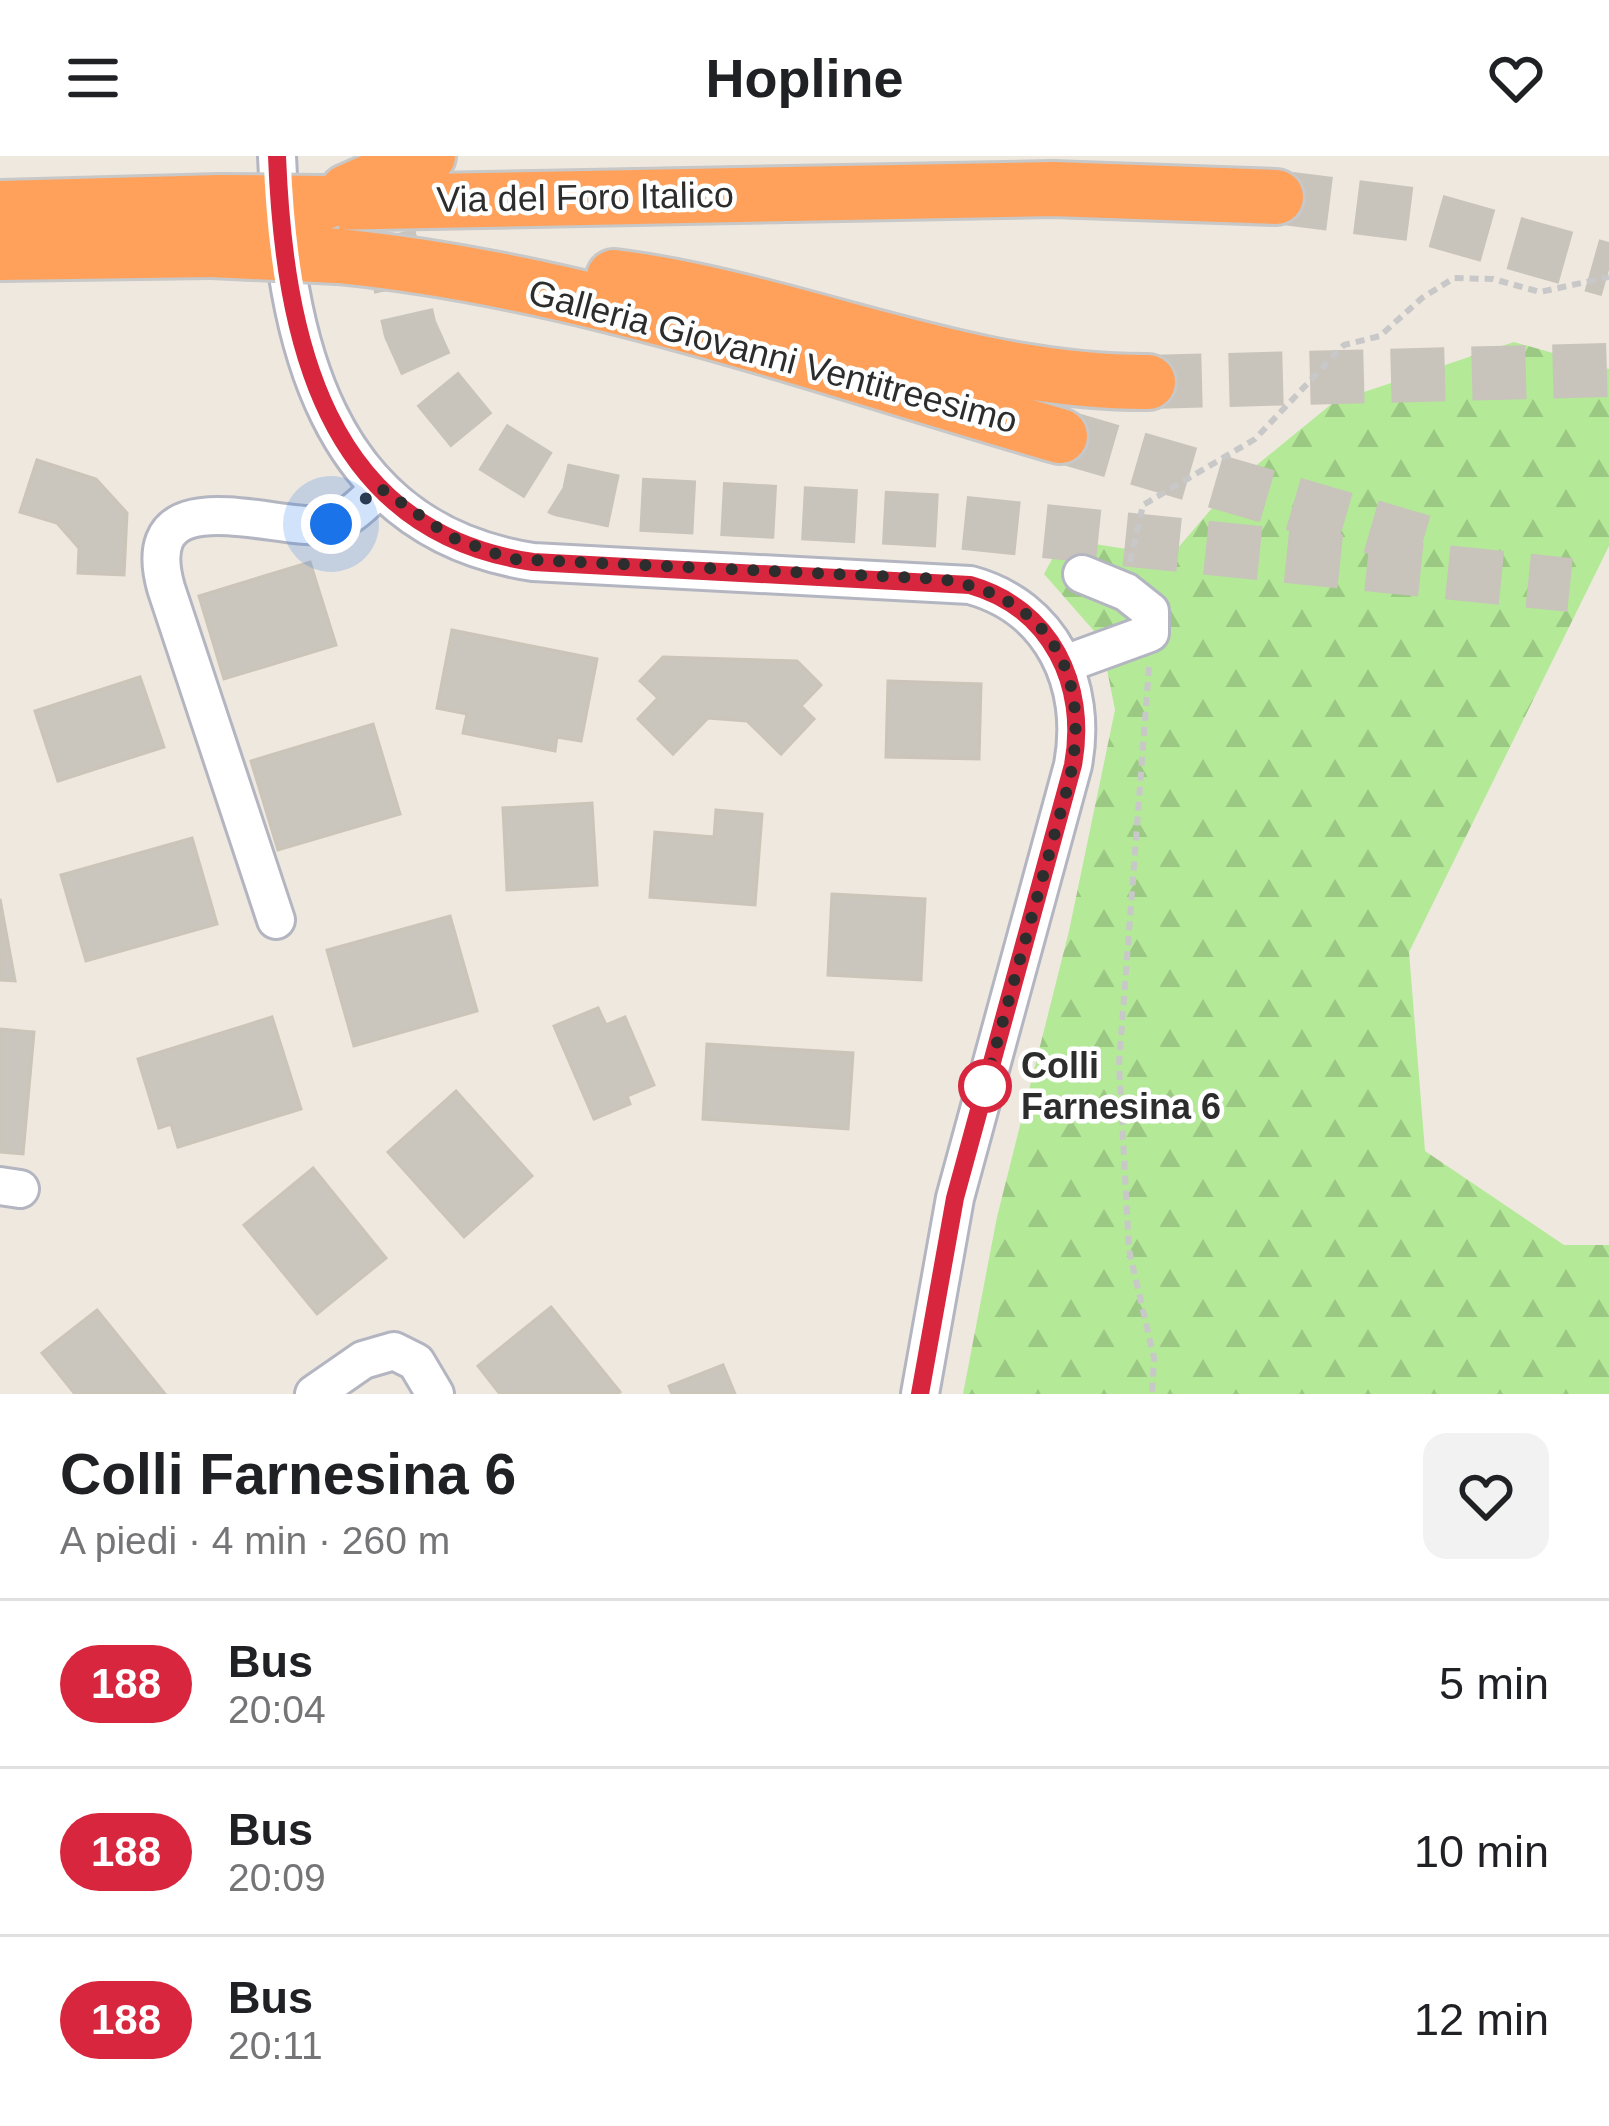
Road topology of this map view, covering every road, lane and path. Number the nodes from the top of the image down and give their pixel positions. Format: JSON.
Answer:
{"nodes":[{"id":1,"x":277,"y":156,"type":"edge"},
{"id":2,"x":428,"y":156,"type":"edge"},
{"id":3,"x":987,"y":156,"type":"edge"},
{"id":4,"x":1170,"y":190,"type":"junction"},
{"id":5,"x":1276,"y":197,"type":"tunnel mouth"},
{"id":6,"x":323,"y":203,"type":"junction"},
{"id":7,"x":0,"y":208,"type":"edge"},
{"id":8,"x":216,"y":226,"type":"junction"},
{"id":9,"x":0,"y":253,"type":"edge"},
{"id":10,"x":1609,"y":277,"type":"edge"},
{"id":11,"x":485,"y":278,"type":"junction"},
{"id":12,"x":1148,"y":382,"type":"tunnel mouth"},
{"id":13,"x":1060,"y":436,"type":"tunnel mouth"},
{"id":14,"x":380,"y":488,"type":"junction"},
{"id":15,"x":1082,"y":574,"type":"dead end"},
{"id":16,"x":1126,"y":592,"type":"junction"},
{"id":17,"x":1150,"y":633,"type":"junction"},
{"id":18,"x":1065,"y":664,"type":"junction"},
{"id":19,"x":276,"y":920,"type":"dead end"},
{"id":20,"x":314,"y":1394,"type":"edge"},
{"id":21,"x":435,"y":1394,"type":"edge"},
{"id":22,"x":920,"y":1394,"type":"edge"},
{"id":23,"x":1152,"y":1394,"type":"edge"}],
"edges":[{"from":1,"to":14,"type":"street"},
{"from":2,"to":6,"type":"highway"},
{"from":3,"to":4,"type":"highway"},
{"from":4,"to":5,"type":"highway"},
{"from":4,"to":6,"type":"highway","name":"Via del Foro Italico"},
{"from":6,"to":8,"type":"highway","name":"Via del Foro Italico","bridge":true},
{"from":7,"to":8,"type":"highway","name":"Via del Foro Italico"},
{"from":8,"to":9,"type":"highway","name":"Via del Foro Italico"},
{"from":8,"to":11,"type":"highway","name":"Via del Foro Italico","bridge":true},
{"from":10,"to":16,"type":"path"},
{"from":11,"to":12,"type":"highway"},
{"from":11,"to":13,"type":"highway","name":"Galleria Giovanni Ventitreesimo"},
{"from":14,"to":18,"type":"street"},
{"from":14,"to":19,"type":"street"},
{"from":15,"to":16,"type":"street"},
{"from":16,"to":17,"type":"street"},
{"from":17,"to":18,"type":"street"},
{"from":17,"to":23,"type":"path"},
{"from":18,"to":22,"type":"street"},
{"from":20,"to":21,"type":"street"}]}
